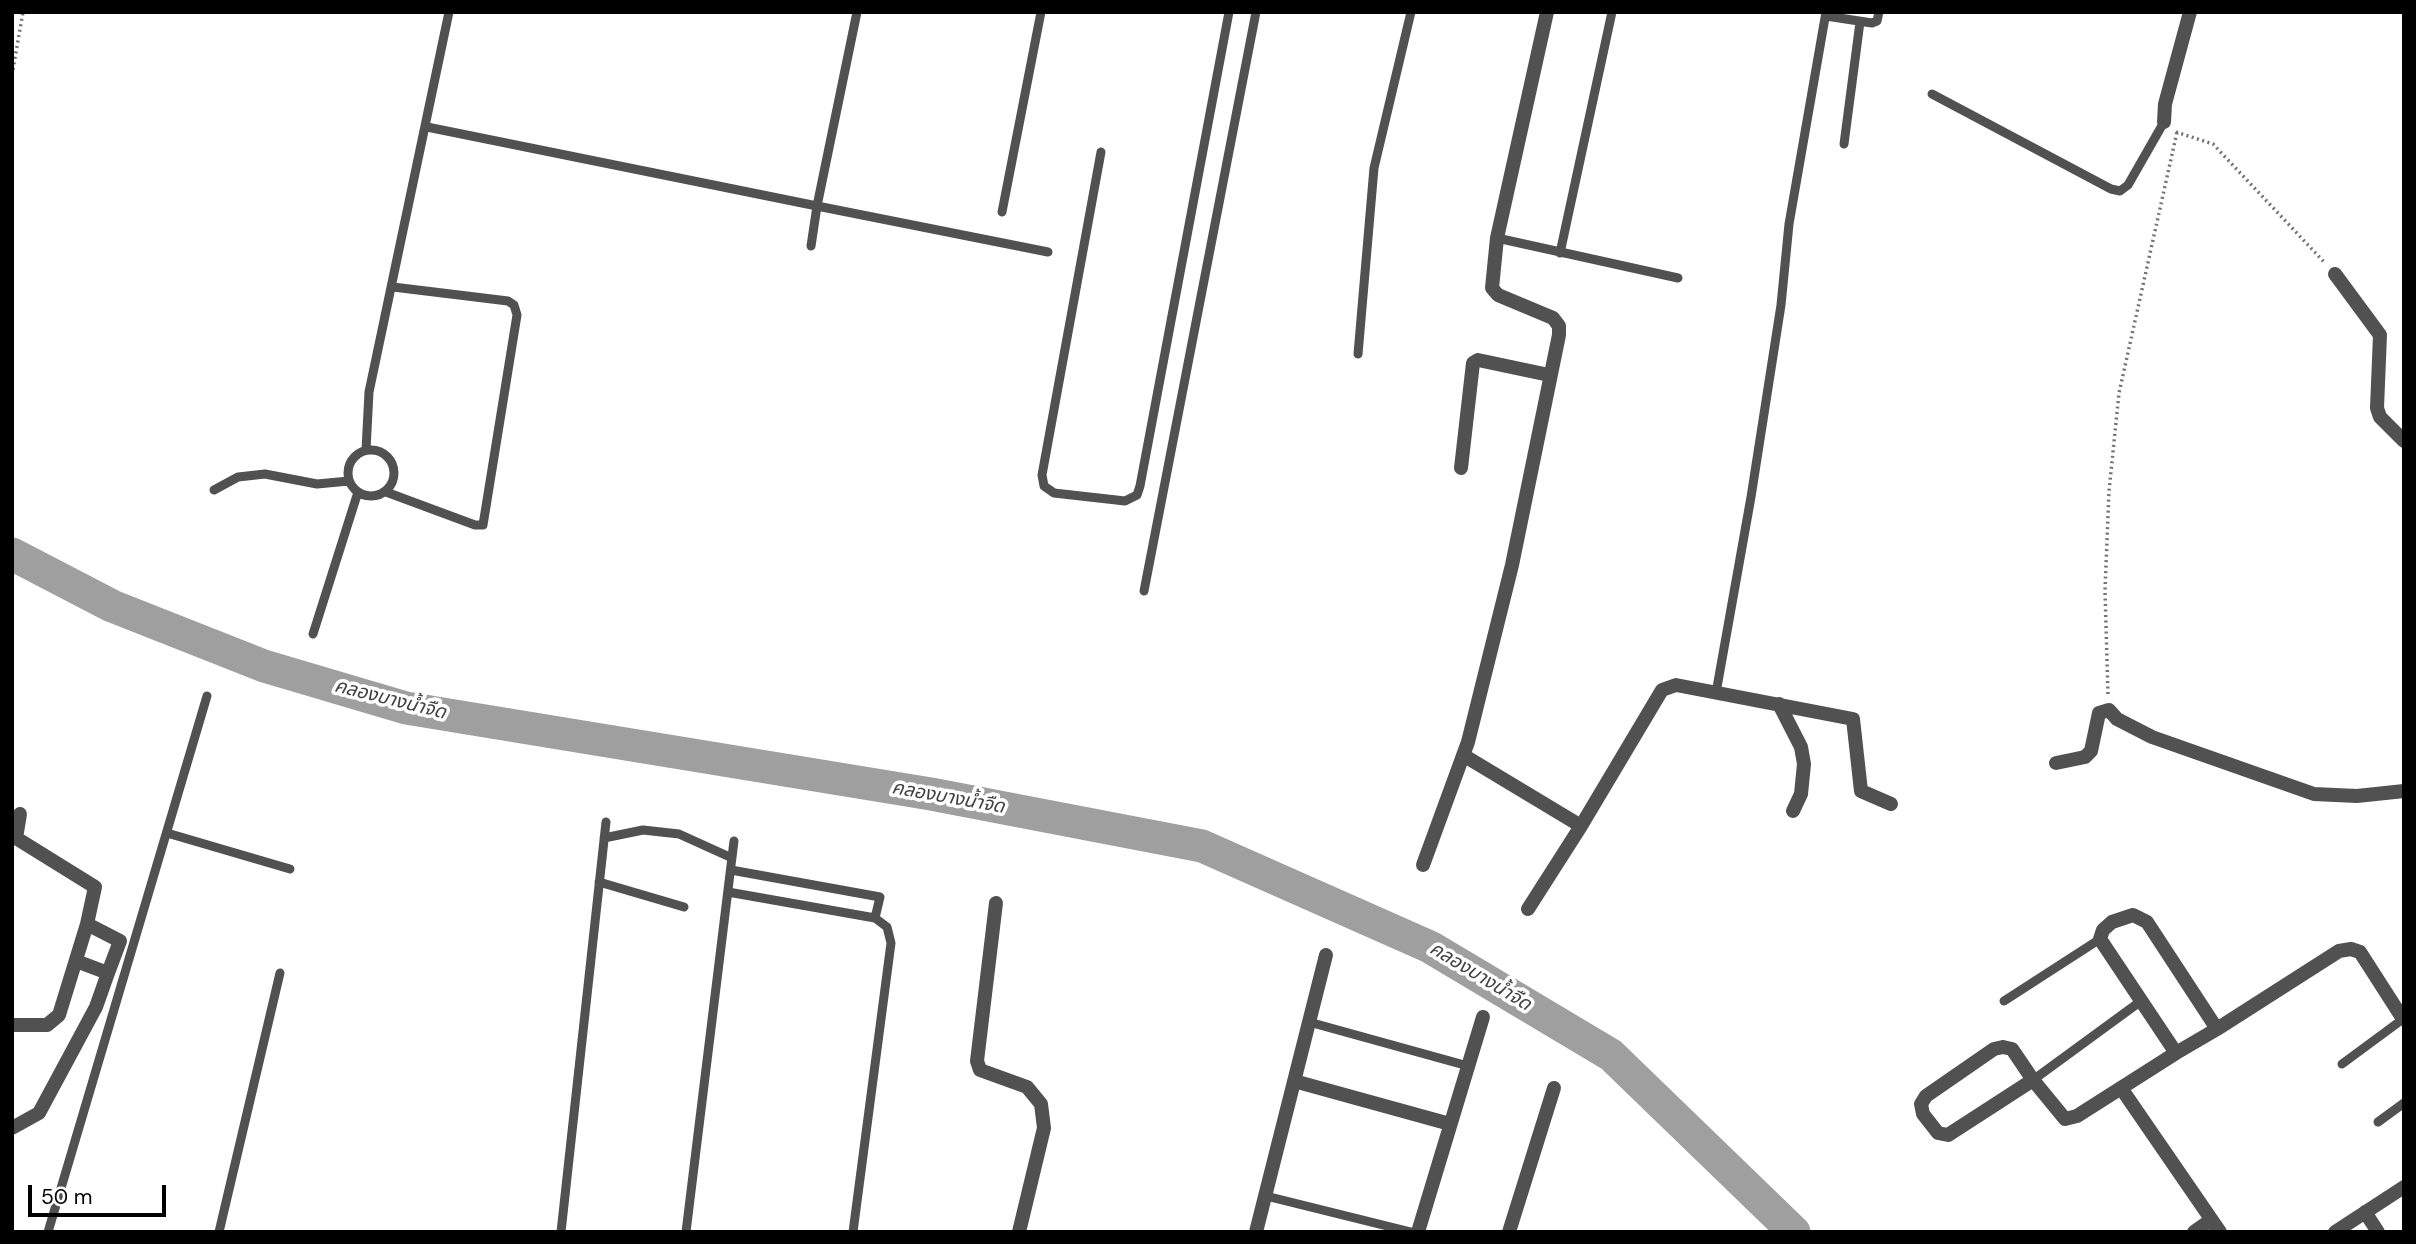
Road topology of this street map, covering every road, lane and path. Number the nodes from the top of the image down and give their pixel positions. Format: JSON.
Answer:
{"nodes":[{"id":1,"x":23,"y":12,"type":"edge"},
{"id":2,"x":449,"y":12,"type":"edge"},
{"id":3,"x":857,"y":12,"type":"edge"},
{"id":4,"x":1041,"y":12,"type":"edge"},
{"id":5,"x":1229,"y":12,"type":"edge"},
{"id":6,"x":1256,"y":12,"type":"edge"},
{"id":7,"x":1411,"y":12,"type":"edge"},
{"id":8,"x":1547,"y":12,"type":"edge"},
{"id":9,"x":1612,"y":12,"type":"edge"},
{"id":10,"x":1879,"y":12,"type":"edge"},
{"id":11,"x":2190,"y":12,"type":"edge"},
{"id":12,"x":1826,"y":14,"type":"edge"},
{"id":13,"x":1860,"y":22,"type":"junction"},
{"id":14,"x":12,"y":75,"type":"edge"},
{"id":15,"x":1933,"y":94,"type":"dead end"},
{"id":16,"x":2164,"y":122,"type":"junction"},
{"id":17,"x":426,"y":127,"type":"junction"},
{"id":18,"x":2177,"y":132,"type":"junction"},
{"id":19,"x":1844,"y":145,"type":"dead end"},
{"id":20,"x":1101,"y":152,"type":"dead end"},
{"id":21,"x":817,"y":206,"type":"junction"},
{"id":22,"x":1002,"y":212,"type":"dead end"},
{"id":23,"x":1497,"y":238,"type":"junction"},
{"id":24,"x":811,"y":246,"type":"dead end"},
{"id":25,"x":1048,"y":253,"type":"dead end"},
{"id":26,"x":1560,"y":253,"type":"junction"},
{"id":27,"x":2335,"y":274,"type":"joint"},
{"id":28,"x":1678,"y":278,"type":"dead end"},
{"id":29,"x":393,"y":287,"type":"junction"},
{"id":30,"x":1357,"y":355,"type":"dead end"},
{"id":31,"x":1549,"y":375,"type":"junction"},
{"id":32,"x":2404,"y":441,"type":"edge"},
{"id":33,"x":366,"y":450,"type":"junction"},
{"id":34,"x":1461,"y":468,"type":"dead end"},
{"id":35,"x":349,"y":481,"type":"junction"},
{"id":36,"x":214,"y":490,"type":"dead end"},
{"id":37,"x":358,"y":492,"type":"junction"},
{"id":38,"x":386,"y":492,"type":"junction"},
{"id":39,"x":1144,"y":592,"type":"dead end"},
{"id":40,"x":313,"y":634,"type":"dead end"},
{"id":41,"x":1716,"y":693,"type":"junction"},
{"id":42,"x":207,"y":696,"type":"dead end"},
{"id":43,"x":1779,"y":704,"type":"junction"},
{"id":44,"x":2109,"y":710,"type":"junction"},
{"id":45,"x":1463,"y":755,"type":"junction"},
{"id":46,"x":2056,"y":763,"type":"dead end"},
{"id":47,"x":2404,"y":791,"type":"edge"},
{"id":48,"x":1891,"y":804,"type":"dead end"},
{"id":49,"x":1793,"y":811,"type":"dead end"},
{"id":50,"x":20,"y":814,"type":"dead end"},
{"id":51,"x":606,"y":822,"type":"dead end"},
{"id":52,"x":1581,"y":826,"type":"junction"},
{"id":53,"x":167,"y":833,"type":"junction"},
{"id":54,"x":604,"y":838,"type":"junction"},
{"id":55,"x":734,"y":841,"type":"dead end"},
{"id":56,"x":732,"y":858,"type":"junction"},
{"id":57,"x":1423,"y":864,"type":"dead end"},
{"id":58,"x":290,"y":869,"type":"dead end"},
{"id":59,"x":731,"y":870,"type":"junction"},
{"id":60,"x":599,"y":882,"type":"junction"},
{"id":61,"x":728,"y":892,"type":"junction"},
{"id":62,"x":996,"y":903,"type":"dead end"},
{"id":63,"x":684,"y":907,"type":"dead end"},
{"id":64,"x":1528,"y":909,"type":"dead end"},
{"id":65,"x":875,"y":918,"type":"junction"},
{"id":66,"x":87,"y":924,"type":"junction"},
{"id":67,"x":2100,"y":939,"type":"junction"},
{"id":68,"x":1326,"y":955,"type":"dead end"},
{"id":69,"x":76,"y":961,"type":"junction"},
{"id":70,"x":108,"y":973,"type":"junction"},
{"id":71,"x":281,"y":973,"type":"dead end"},
{"id":72,"x":2004,"y":1001,"type":"dead end"},
{"id":73,"x":2141,"y":1001,"type":"junction"},
{"id":74,"x":1483,"y":1017,"type":"dead end"},
{"id":75,"x":2403,"y":1019,"type":"edge"},
{"id":76,"x":1309,"y":1022,"type":"junction"},
{"id":77,"x":12,"y":1025,"type":"edge"},
{"id":78,"x":2217,"y":1029,"type":"junction"},
{"id":79,"x":2176,"y":1053,"type":"junction"},
{"id":80,"x":2342,"y":1064,"type":"dead end"},
{"id":81,"x":1468,"y":1066,"type":"junction"},
{"id":82,"x":2033,"y":1080,"type":"junction"},
{"id":83,"x":1294,"y":1081,"type":"junction"},
{"id":84,"x":1554,"y":1088,"type":"dead end"},
{"id":85,"x":2121,"y":1088,"type":"junction"},
{"id":86,"x":2404,"y":1104,"type":"edge"},
{"id":87,"x":2378,"y":1122,"type":"dead end"},
{"id":88,"x":1450,"y":1124,"type":"junction"},
{"id":89,"x":12,"y":1128,"type":"edge"},
{"id":90,"x":2404,"y":1187,"type":"edge"},
{"id":91,"x":1265,"y":1196,"type":"junction"},
{"id":92,"x":2365,"y":1212,"type":"junction"},
{"id":93,"x":2215,"y":1226,"type":"edge"},
{"id":94,"x":48,"y":1232,"type":"edge"},
{"id":95,"x":219,"y":1232,"type":"edge"},
{"id":96,"x":561,"y":1232,"type":"edge"},
{"id":97,"x":686,"y":1232,"type":"edge"},
{"id":98,"x":853,"y":1232,"type":"edge"},
{"id":99,"x":1019,"y":1232,"type":"edge"},
{"id":100,"x":1256,"y":1232,"type":"edge"},
{"id":101,"x":1411,"y":1232,"type":"edge"},
{"id":102,"x":1418,"y":1232,"type":"edge"},
{"id":103,"x":1509,"y":1232,"type":"edge"},
{"id":104,"x":2194,"y":1232,"type":"edge"},
{"id":105,"x":2335,"y":1232,"type":"edge"},
{"id":106,"x":2378,"y":1232,"type":"edge"}],
"edges":[{"from":1,"to":14,"type":"path"},
{"from":2,"to":17,"type":"lane"},
{"from":3,"to":21,"type":"lane"},
{"from":4,"to":22,"type":"lane"},
{"from":5,"to":20,"type":"lane"},
{"from":6,"to":39,"type":"lane"},
{"from":7,"to":30,"type":"lane"},
{"from":8,"to":23,"type":"street"},
{"from":9,"to":26,"type":"lane"},
{"from":10,"to":13,"type":"lane"},
{"from":11,"to":16,"type":"street"},
{"from":12,"to":13,"type":"lane"},
{"from":12,"to":41,"type":"lane"},
{"from":13,"to":19,"type":"lane"},
{"from":15,"to":16,"type":"lane"},
{"from":16,"to":18,"type":"path"},
{"from":17,"to":21,"type":"lane"},
{"from":17,"to":29,"type":"lane"},
{"from":18,"to":27,"type":"path"},
{"from":18,"to":44,"type":"path"},
{"from":21,"to":24,"type":"lane"},
{"from":21,"to":25,"type":"lane"},
{"from":23,"to":26,"type":"lane"},
{"from":23,"to":31,"type":"street"},
{"from":26,"to":28,"type":"lane"},
{"from":27,"to":32,"type":"street"},
{"from":29,"to":33,"type":"lane"},
{"from":29,"to":38,"type":"lane"},
{"from":31,"to":34,"type":"street"},
{"from":31,"to":45,"type":"street"},
{"from":33,"to":35,"type":"lane"},
{"from":33,"to":38,"type":"lane"},
{"from":35,"to":36,"type":"lane"},
{"from":35,"to":37,"type":"lane"},
{"from":37,"to":38,"type":"lane"},
{"from":37,"to":40,"type":"lane"},
{"from":41,"to":43,"type":"street"},
{"from":41,"to":52,"type":"street"},
{"from":42,"to":53,"type":"lane"},
{"from":43,"to":48,"type":"street"},
{"from":43,"to":49,"type":"street"},
{"from":44,"to":46,"type":"street"},
{"from":44,"to":47,"type":"street"},
{"from":45,"to":52,"type":"street"},
{"from":45,"to":57,"type":"street"},
{"from":50,"to":66,"type":"street"},
{"from":51,"to":54,"type":"lane"},
{"from":52,"to":64,"type":"street"},
{"from":53,"to":58,"type":"lane"},
{"from":53,"to":94,"type":"lane"},
{"from":54,"to":56,"type":"lane"},
{"from":54,"to":60,"type":"lane"},
{"from":55,"to":56,"type":"lane"},
{"from":56,"to":59,"type":"lane"},
{"from":59,"to":61,"type":"lane"},
{"from":59,"to":65,"type":"lane"},
{"from":60,"to":63,"type":"lane"},
{"from":60,"to":96,"type":"lane"},
{"from":61,"to":65,"type":"lane"},
{"from":61,"to":97,"type":"lane"},
{"from":62,"to":99,"type":"street"},
{"from":65,"to":98,"type":"lane"},
{"from":66,"to":69,"type":"street"},
{"from":66,"to":70,"type":"street"},
{"from":67,"to":72,"type":"lane"},
{"from":67,"to":73,"type":"street"},
{"from":67,"to":78,"type":"street"},
{"from":68,"to":76,"type":"street"},
{"from":69,"to":70,"type":"street"},
{"from":69,"to":77,"type":"street"},
{"from":70,"to":89,"type":"street"},
{"from":71,"to":95,"type":"lane"},
{"from":73,"to":79,"type":"street"},
{"from":73,"to":82,"type":"lane"},
{"from":74,"to":81,"type":"street"},
{"from":75,"to":78,"type":"street"},
{"from":75,"to":80,"type":"lane"},
{"from":76,"to":81,"type":"lane"},
{"from":76,"to":83,"type":"street"},
{"from":78,"to":79,"type":"street"},
{"from":79,"to":85,"type":"street"},
{"from":81,"to":88,"type":"street"},
{"from":82,"to":82,"type":"street"},
{"from":82,"to":85,"type":"street"},
{"from":83,"to":88,"type":"street"},
{"from":83,"to":91,"type":"street"},
{"from":84,"to":103,"type":"street"},
{"from":85,"to":93,"type":"street"},
{"from":86,"to":87,"type":"lane"},
{"from":88,"to":102,"type":"street"},
{"from":90,"to":92,"type":"street"},
{"from":91,"to":100,"type":"street"},
{"from":91,"to":101,"type":"lane"},
{"from":92,"to":105,"type":"street"},
{"from":92,"to":106,"type":"street"},
{"from":93,"to":104,"type":"street"}]}
